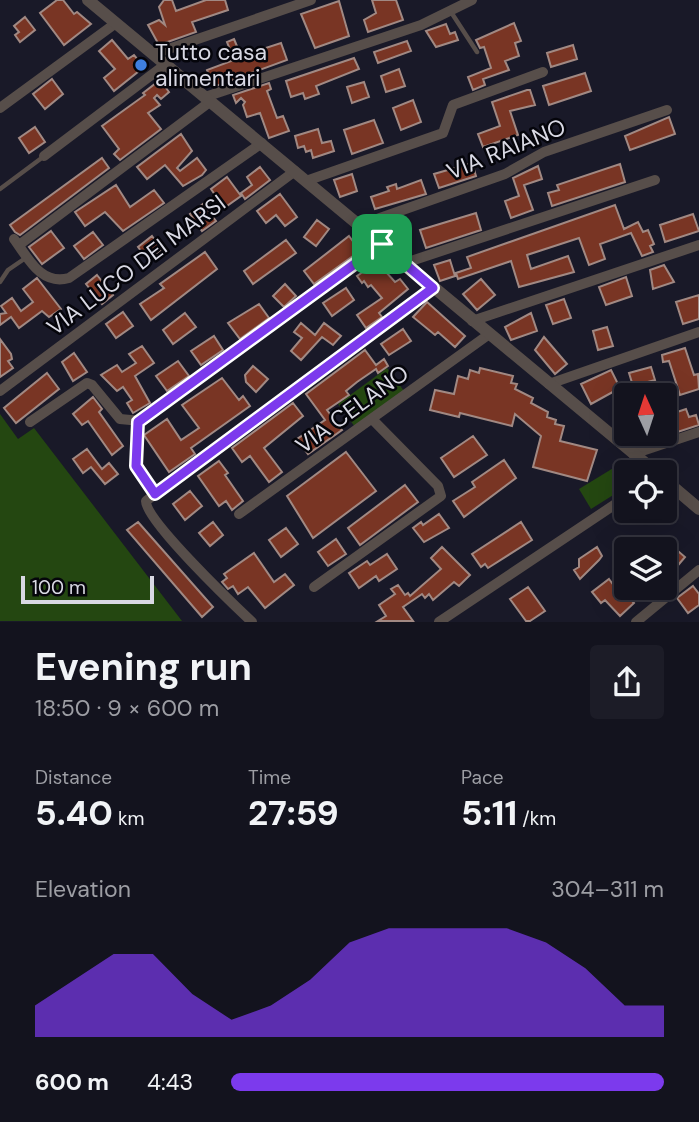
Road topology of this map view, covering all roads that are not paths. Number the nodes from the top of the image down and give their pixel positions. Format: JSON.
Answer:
{"nodes":[{"id":1,"x":88,"y":0,"type":"edge"},
{"id":2,"x":312,"y":0,"type":"edge"},
{"id":3,"x":472,"y":0,"type":"edge"},
{"id":4,"x":450,"y":11,"type":"junction"},
{"id":5,"x":116,"y":23,"type":"junction"},
{"id":6,"x":477,"y":52,"type":"dead end"},
{"id":7,"x":153,"y":54,"type":"junction"},
{"id":8,"x":166,"y":64,"type":"junction"},
{"id":9,"x":543,"y":72,"type":"dead end"},
{"id":10,"x":208,"y":99,"type":"junction"},
{"id":11,"x":0,"y":108,"type":"edge"},
{"id":12,"x":667,"y":110,"type":"dead end"},
{"id":13,"x":262,"y":143,"type":"junction"},
{"id":14,"x":44,"y":156,"type":"joint"},
{"id":15,"x":295,"y":171,"type":"junction"},
{"id":16,"x":655,"y":180,"type":"dead end"},
{"id":17,"x":306,"y":181,"type":"junction"},
{"id":18,"x":0,"y":189,"type":"edge"},
{"id":19,"x":360,"y":225,"type":"junction"},
{"id":20,"x":382,"y":244,"type":"junction"},
{"id":21,"x":699,"y":245,"type":"edge"},
{"id":22,"x":27,"y":257,"type":"junction"},
{"id":23,"x":405,"y":263,"type":"junction"},
{"id":24,"x":0,"y":282,"type":"edge"},
{"id":25,"x":433,"y":288,"type":"junction"},
{"id":26,"x":472,"y":321,"type":"junction"},
{"id":27,"x":699,"y":332,"type":"edge"},
{"id":28,"x":488,"y":335,"type":"junction"},
{"id":29,"x":549,"y":384,"type":"junction"},
{"id":30,"x":0,"y":391,"type":"edge"},
{"id":31,"x":372,"y":419,"type":"junction"},
{"id":32,"x":30,"y":422,"type":"dead end"},
{"id":33,"x":138,"y":422,"type":"junction"},
{"id":34,"x":699,"y":432,"type":"edge"},
{"id":35,"x":633,"y":454,"type":"junction"},
{"id":36,"x":641,"y":460,"type":"edge"},
{"id":37,"x":677,"y":490,"type":"edge"},
{"id":38,"x":155,"y":494,"type":"junction"},
{"id":39,"x":614,"y":505,"type":"edge"},
{"id":40,"x":699,"y":509,"type":"edge"},
{"id":41,"x":239,"y":514,"type":"dead end"},
{"id":42,"x":699,"y":570,"type":"edge"},
{"id":43,"x":314,"y":587,"type":"dead end"},
{"id":44,"x":252,"y":621,"type":"edge"},
{"id":45,"x":439,"y":621,"type":"edge"},
{"id":46,"x":636,"y":621,"type":"edge"}],
"edges":[{"from":1,"to":5,"type":"street"},
{"from":2,"to":7,"type":"street"},
{"from":3,"to":4,"type":"street"},
{"from":4,"to":6,"type":"lane"},
{"from":4,"to":10,"type":"street"},
{"from":5,"to":7,"type":"street"},
{"from":5,"to":11,"type":"street"},
{"from":7,"to":8,"type":"street"},
{"from":8,"to":10,"type":"street"},
{"from":8,"to":14,"type":"street"},
{"from":9,"to":17,"type":"street"},
{"from":10,"to":13,"type":"street"},
{"from":10,"to":22,"type":"street"},
{"from":12,"to":19,"type":"street","name":"VIA RAIANO"},
{"from":13,"to":15,"type":"street"},
{"from":13,"to":22,"type":"street"},
{"from":14,"to":18,"type":"lane"},
{"from":15,"to":17,"type":"street"},
{"from":15,"to":30,"type":"street","name":"VIA LUCO DEI MARSI"},
{"from":16,"to":23,"type":"street"},
{"from":17,"to":19,"type":"street"},
{"from":19,"to":20,"type":"street"},
{"from":20,"to":23,"type":"street"},
{"from":20,"to":33,"type":"street"},
{"from":21,"to":26,"type":"street"},
{"from":22,"to":24,"type":"lane"},
{"from":23,"to":25,"type":"street"},
{"from":25,"to":26,"type":"street"},
{"from":25,"to":38,"type":"street"},
{"from":26,"to":28,"type":"street"},
{"from":27,"to":29,"type":"street"},
{"from":28,"to":29,"type":"street"},
{"from":28,"to":31,"type":"street","name":"VIA CELANO"},
{"from":29,"to":35,"type":"street"},
{"from":31,"to":41,"type":"street","name":"VIA CELANO"},
{"from":31,"to":43,"type":"street"},
{"from":32,"to":33,"type":"street"},
{"from":33,"to":38,"type":"lane"},
{"from":34,"to":35,"type":"street"},
{"from":35,"to":36,"type":"street"},
{"from":37,"to":40,"type":"street"},
{"from":38,"to":44,"type":"street"},
{"from":39,"to":45,"type":"street"},
{"from":42,"to":46,"type":"street"}]}
